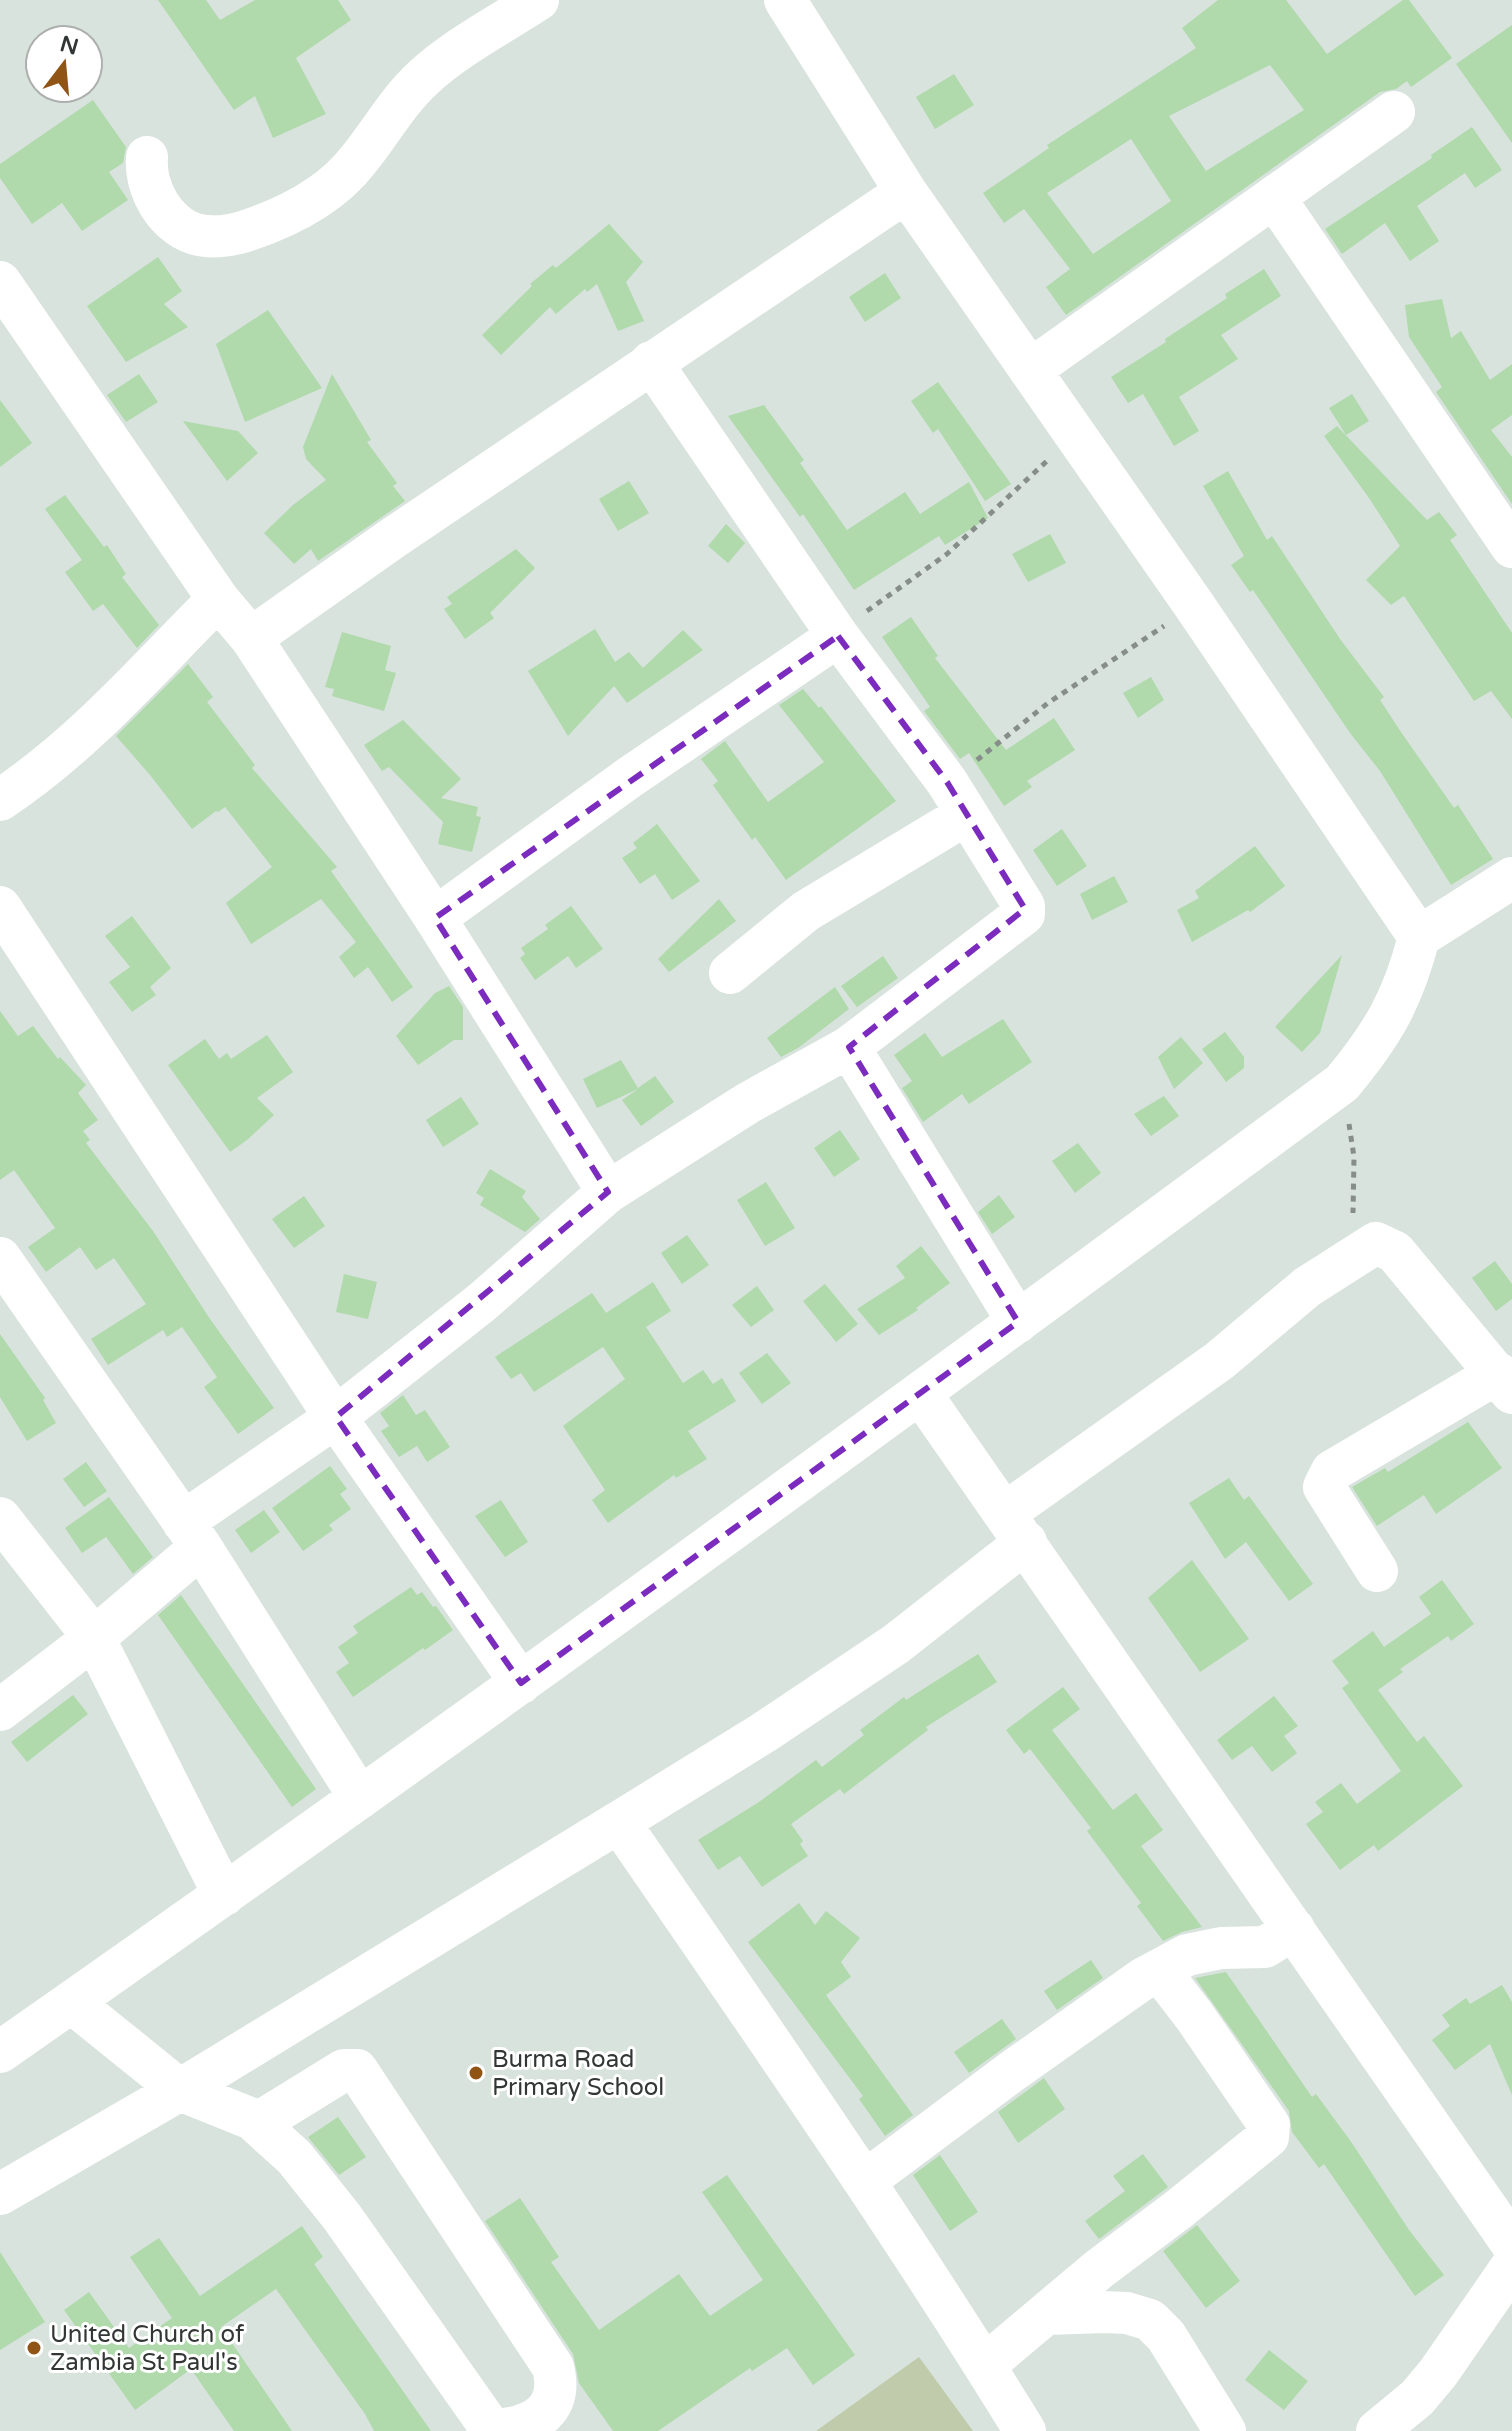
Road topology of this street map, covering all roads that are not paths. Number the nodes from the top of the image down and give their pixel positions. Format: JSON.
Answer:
{"nodes":[{"id":1,"x":538,"y":0,"type":"edge"},
{"id":2,"x":785,"y":0,"type":"edge"},
{"id":3,"x":1394,"y":112,"type":"dead end"},
{"id":4,"x":147,"y":157,"type":"dead end"},
{"id":5,"x":906,"y":192,"type":"junction"},
{"id":6,"x":1274,"y":197,"type":"junction"},
{"id":7,"x":0,"y":282,"type":"edge"},
{"id":8,"x":651,"y":362,"type":"junction"},
{"id":9,"x":1030,"y":370,"type":"junction"},
{"id":10,"x":1512,"y":547,"type":"edge"},
{"id":11,"x":218,"y":599,"type":"junction"},
{"id":12,"x":838,"y":636,"type":"junction"},
{"id":13,"x":251,"y":638,"type":"junction"},
{"id":14,"x":957,"y":798,"type":"junction"},
{"id":15,"x":0,"y":800,"type":"edge"},
{"id":16,"x":1512,"y":878,"type":"edge"},
{"id":17,"x":0,"y":907,"type":"edge"},
{"id":18,"x":435,"y":918,"type":"junction"},
{"id":19,"x":1419,"y":937,"type":"junction"},
{"id":20,"x":730,"y":973,"type":"dead end"},
{"id":21,"x":849,"y":1047,"type":"junction"},
{"id":22,"x":608,"y":1192,"type":"junction"},
{"id":23,"x":0,"y":1258,"type":"edge"},
{"id":24,"x":1018,"y":1322,"type":"junction"},
{"id":25,"x":1505,"y":1383,"type":"edge"},
{"id":26,"x":921,"y":1394,"type":"junction"},
{"id":27,"x":336,"y":1417,"type":"junction"},
{"id":28,"x":0,"y":1518,"type":"edge"},
{"id":29,"x":1015,"y":1527,"type":"junction"},
{"id":30,"x":192,"y":1534,"type":"junction"},
{"id":31,"x":1377,"y":1571,"type":"dead end"},
{"id":32,"x":94,"y":1638,"type":"junction"},
{"id":33,"x":521,"y":1683,"type":"junction"},
{"id":34,"x":0,"y":1710,"type":"edge"},
{"id":35,"x":360,"y":1798,"type":"junction"},
{"id":36,"x":619,"y":1822,"type":"junction"},
{"id":37,"x":224,"y":1895,"type":"junction"},
{"id":38,"x":1294,"y":1929,"type":"junction"},
{"id":39,"x":1159,"y":1970,"type":"junction"},
{"id":40,"x":71,"y":2002,"type":"junction"},
{"id":41,"x":0,"y":2052,"type":"edge"},
{"id":42,"x":180,"y":2090,"type":"junction"},
{"id":43,"x":258,"y":2123,"type":"junction"},
{"id":44,"x":865,"y":2181,"type":"junction"},
{"id":45,"x":0,"y":2194,"type":"edge"},
{"id":46,"x":1512,"y":2244,"type":"edge"},
{"id":47,"x":1512,"y":2266,"type":"edge"},
{"id":48,"x":1046,"y":2314,"type":"junction"},
{"id":49,"x":985,"y":2365,"type":"junction"},
{"id":50,"x":1025,"y":2431,"type":"edge"},
{"id":51,"x":1225,"y":2431,"type":"edge"},
{"id":52,"x":1377,"y":2431,"type":"edge"}],
"edges":[{"from":1,"to":4,"type":"street"},
{"from":2,"to":5,"type":"street"},
{"from":3,"to":6,"type":"street"},
{"from":5,"to":8,"type":"street"},
{"from":5,"to":9,"type":"street"},
{"from":6,"to":9,"type":"street"},
{"from":6,"to":10,"type":"street"},
{"from":7,"to":11,"type":"street"},
{"from":8,"to":12,"type":"street"},
{"from":8,"to":13,"type":"street"},
{"from":9,"to":19,"type":"street"},
{"from":11,"to":13,"type":"street"},
{"from":11,"to":15,"type":"street"},
{"from":12,"to":14,"type":"street"},
{"from":12,"to":18,"type":"street"},
{"from":13,"to":18,"type":"street"},
{"from":14,"to":20,"type":"street"},
{"from":14,"to":21,"type":"street"},
{"from":16,"to":19,"type":"street"},
{"from":17,"to":27,"type":"street"},
{"from":18,"to":22,"type":"street"},
{"from":19,"to":24,"type":"street"},
{"from":21,"to":22,"type":"street"},
{"from":21,"to":24,"type":"street"},
{"from":22,"to":27,"type":"street"},
{"from":23,"to":30,"type":"street"},
{"from":24,"to":26,"type":"street"},
{"from":25,"to":29,"type":"street"},
{"from":25,"to":31,"type":"street"},
{"from":26,"to":29,"type":"street"},
{"from":26,"to":33,"type":"street"},
{"from":27,"to":30,"type":"street"},
{"from":27,"to":33,"type":"street"},
{"from":28,"to":32,"type":"street"},
{"from":29,"to":36,"type":"street"},
{"from":29,"to":38,"type":"street"},
{"from":30,"to":32,"type":"street"},
{"from":30,"to":35,"type":"street"},
{"from":32,"to":34,"type":"street"},
{"from":32,"to":37,"type":"street"},
{"from":33,"to":35,"type":"street"},
{"from":35,"to":37,"type":"street"},
{"from":36,"to":42,"type":"street"},
{"from":36,"to":44,"type":"street"},
{"from":37,"to":40,"type":"street"},
{"from":38,"to":39,"type":"street"},
{"from":38,"to":46,"type":"street"},
{"from":39,"to":44,"type":"street"},
{"from":39,"to":48,"type":"street"},
{"from":40,"to":41,"type":"street"},
{"from":40,"to":42,"type":"street"},
{"from":42,"to":43,"type":"street"},
{"from":42,"to":45,"type":"street"},
{"from":43,"to":43,"type":"street"},
{"from":44,"to":49,"type":"street"},
{"from":47,"to":52,"type":"street"},
{"from":48,"to":49,"type":"street"},
{"from":48,"to":51,"type":"street"},
{"from":49,"to":50,"type":"street"}]}
